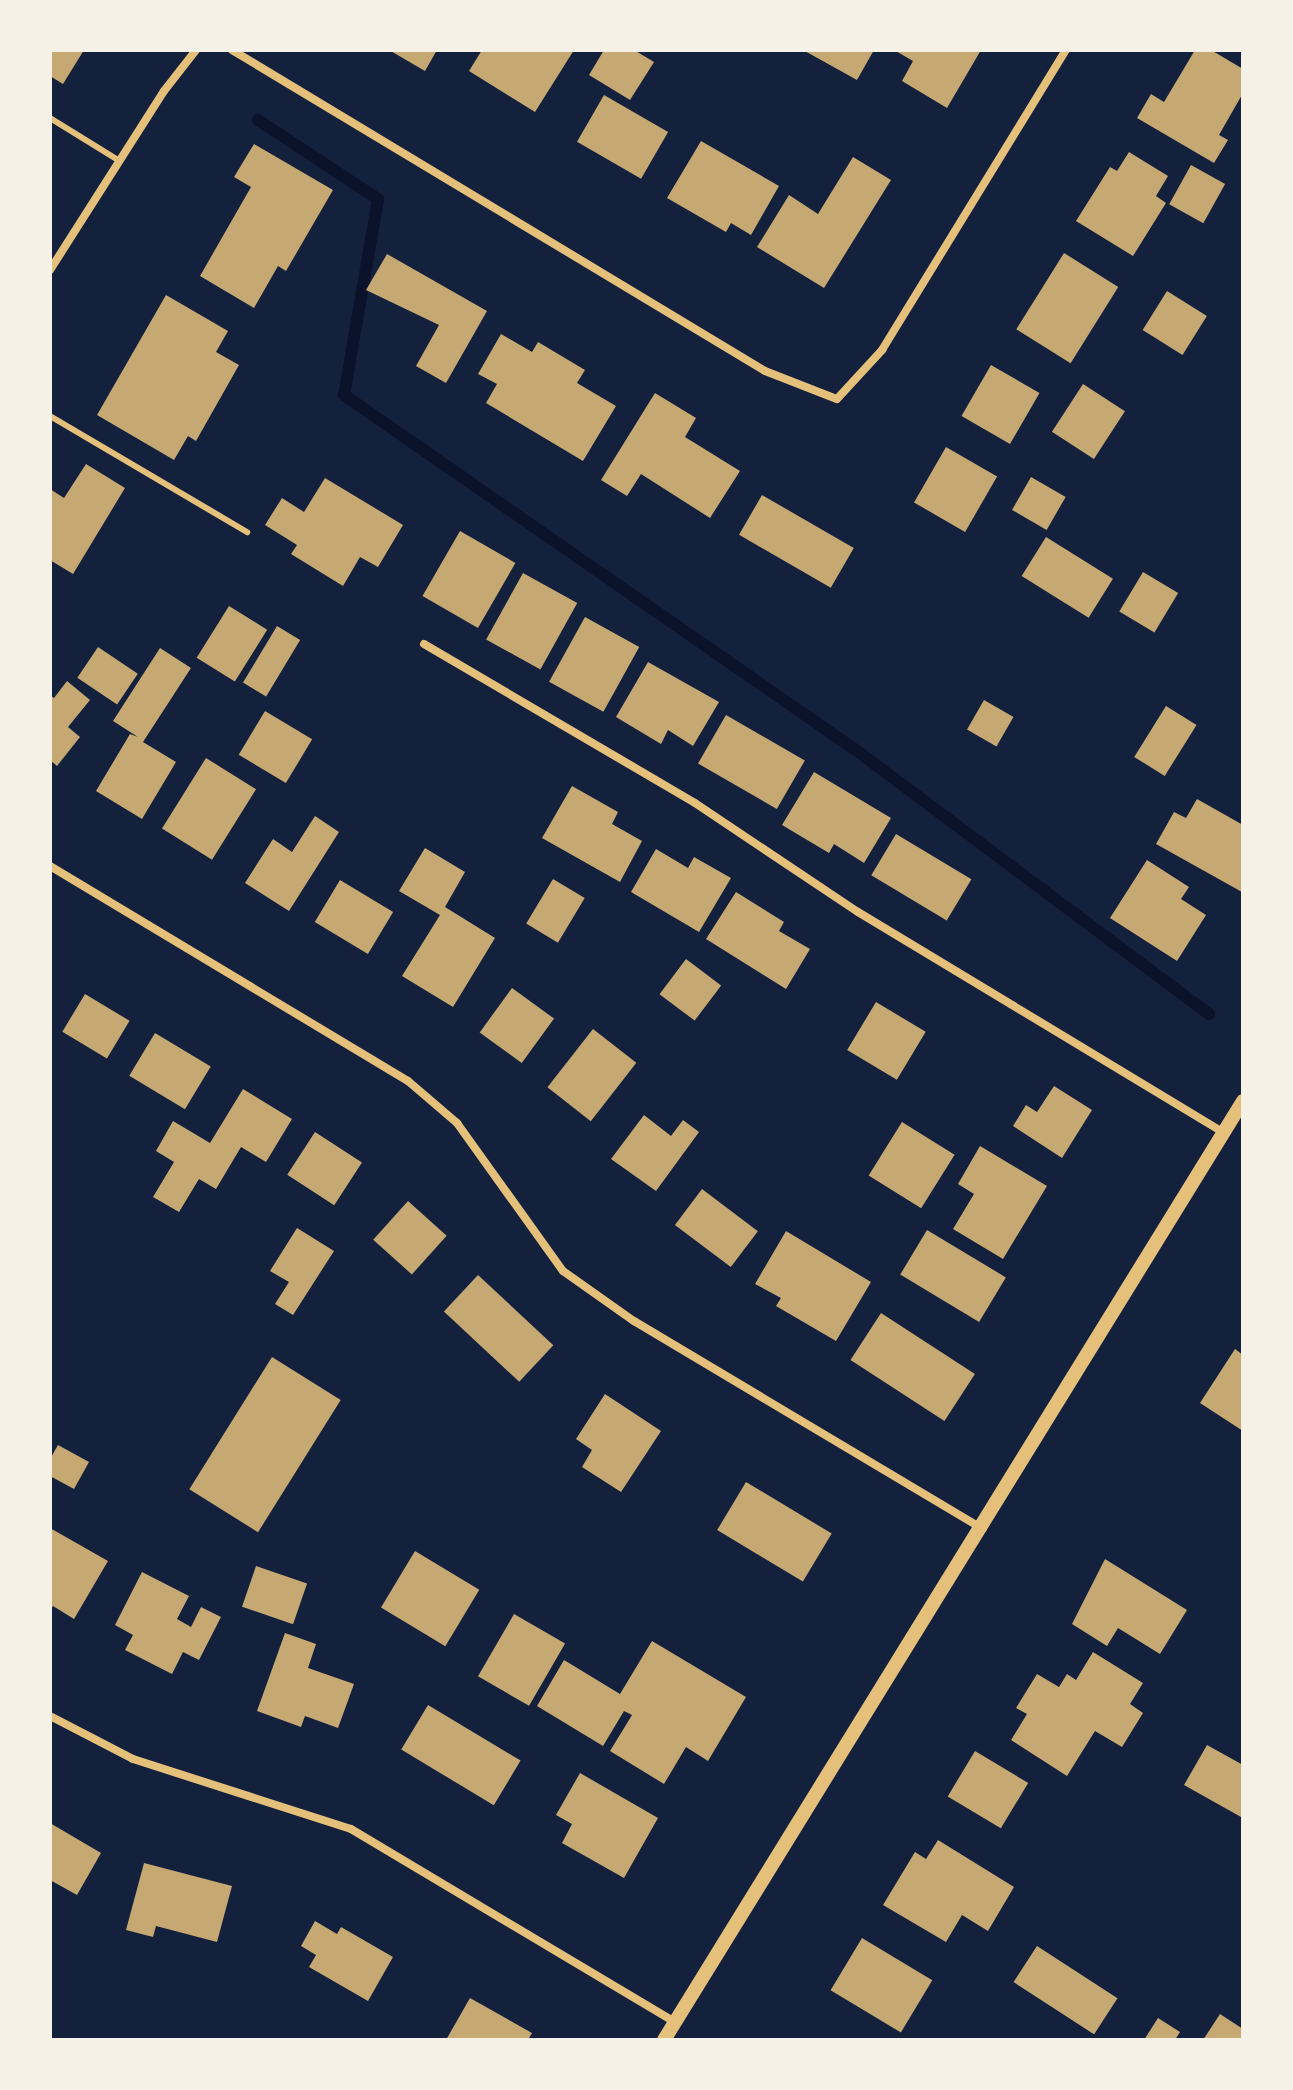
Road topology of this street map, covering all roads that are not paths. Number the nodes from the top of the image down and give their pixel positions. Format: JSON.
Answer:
{"nodes":[{"id":1,"x":196,"y":50,"type":"edge"},
{"id":2,"x":232,"y":50,"type":"edge"},
{"id":3,"x":1066,"y":50,"type":"edge"},
{"id":4,"x":50,"y":118,"type":"edge"},
{"id":5,"x":118,"y":160,"type":"junction"},
{"id":6,"x":50,"y":270,"type":"edge"},
{"id":7,"x":50,"y":416,"type":"edge"},
{"id":8,"x":247,"y":532,"type":"dead end"},
{"id":9,"x":424,"y":644,"type":"dead end"},
{"id":10,"x":50,"y":866,"type":"edge"},
{"id":11,"x":1241,"y":1109,"type":"edge"},
{"id":12,"x":1224,"y":1133,"type":"junction"},
{"id":13,"x":984,"y":1529,"type":"junction"},
{"id":14,"x":50,"y":1716,"type":"edge"},
{"id":15,"x":675,"y":2022,"type":"junction"},
{"id":16,"x":664,"y":2040,"type":"edge"}],
"edges":[{"from":1,"to":5,"type":"street"},
{"from":2,"to":3,"type":"street"},
{"from":4,"to":5,"type":"lane"},
{"from":5,"to":6,"type":"street"},
{"from":7,"to":8,"type":"lane"},
{"from":9,"to":12,"type":"street"},
{"from":10,"to":13,"type":"street"},
{"from":11,"to":12,"type":"street"},
{"from":12,"to":13,"type":"street"},
{"from":13,"to":15,"type":"street"},
{"from":14,"to":15,"type":"street"},
{"from":15,"to":16,"type":"street"}]}
